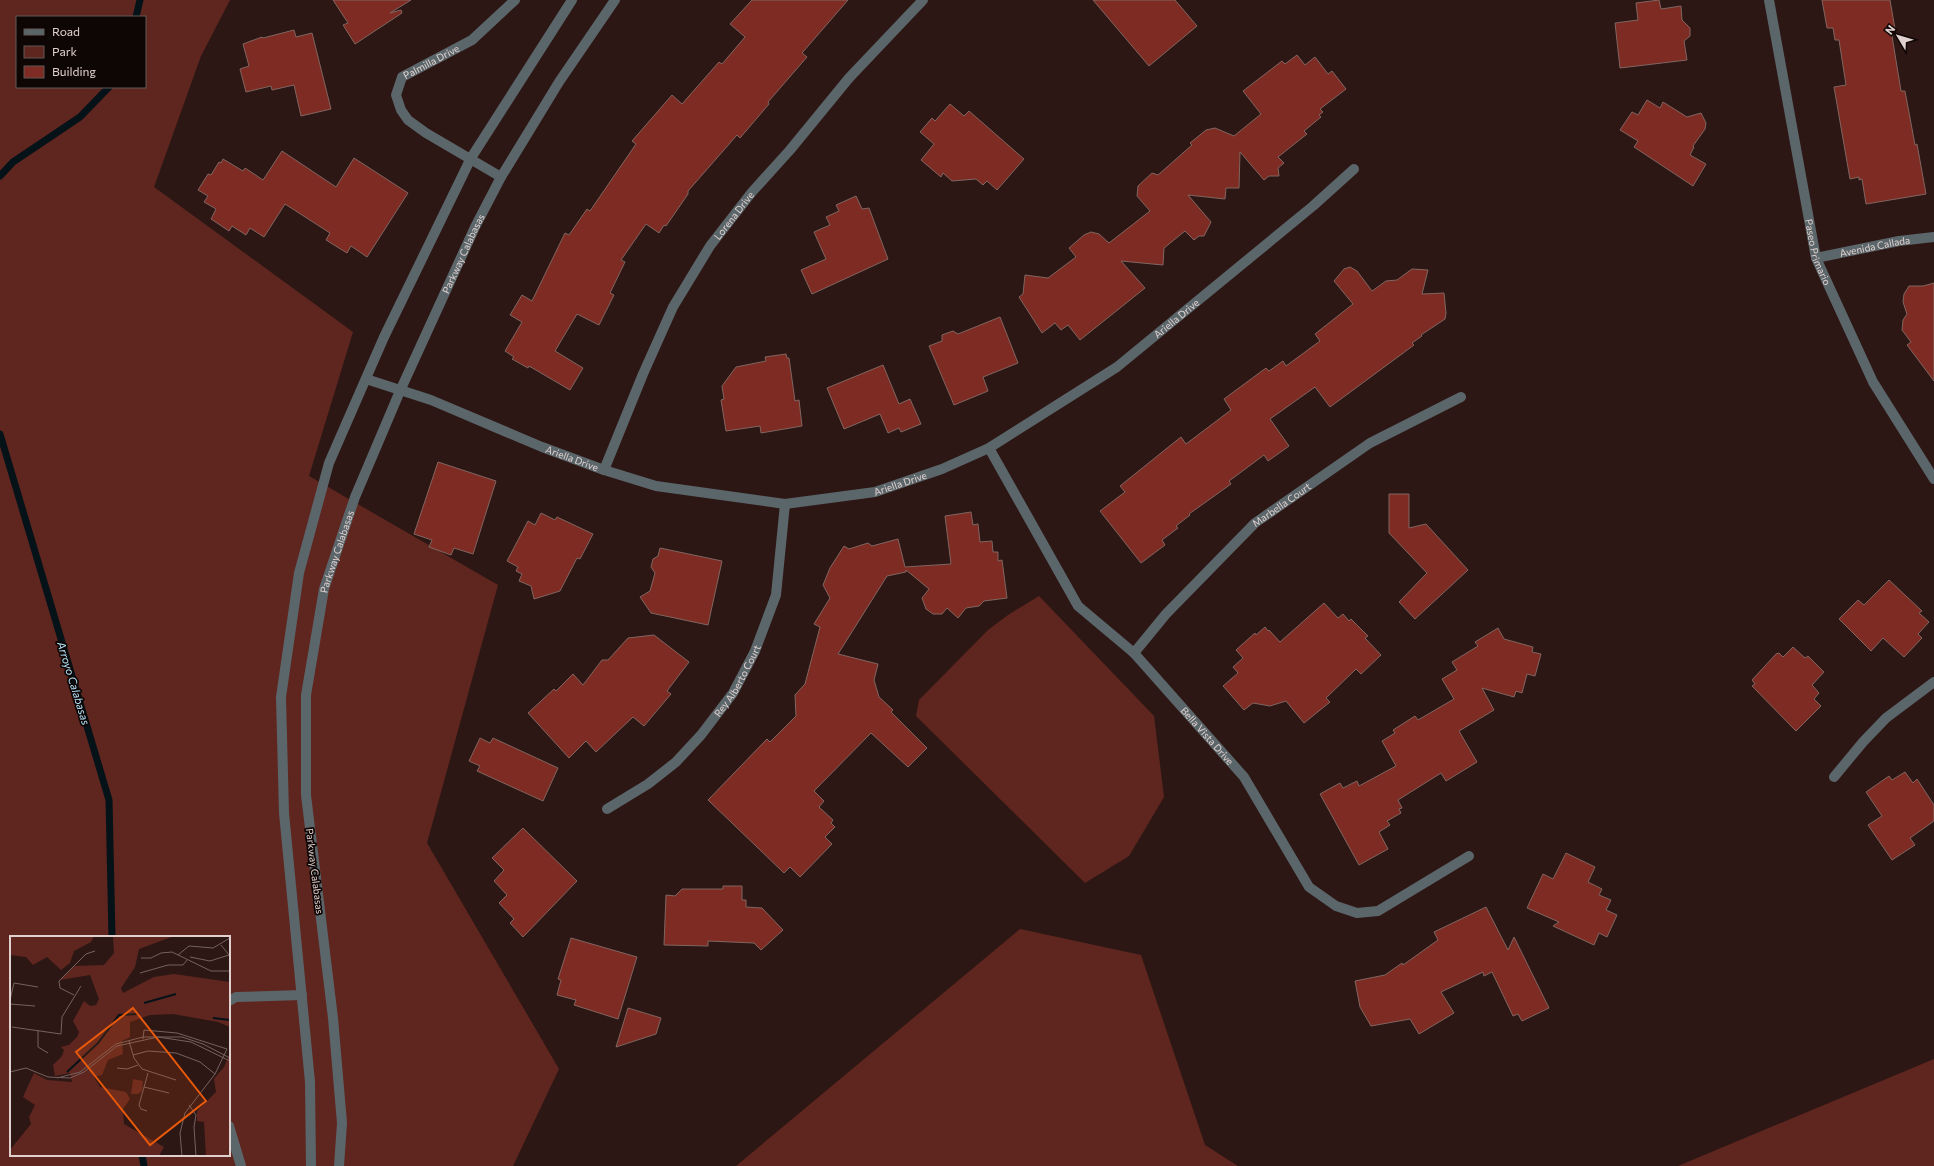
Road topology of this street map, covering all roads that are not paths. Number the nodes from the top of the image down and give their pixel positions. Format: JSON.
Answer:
{"nodes":[{"id":1,"x":515,"y":0,"type":"edge"},
{"id":2,"x":572,"y":0,"type":"edge"},
{"id":3,"x":615,"y":0,"type":"edge"},
{"id":4,"x":923,"y":0,"type":"edge"},
{"id":5,"x":1768,"y":0,"type":"edge"},
{"id":6,"x":471,"y":158,"type":"junction"},
{"id":7,"x":1354,"y":169,"type":"dead end"},
{"id":8,"x":502,"y":177,"type":"junction"},
{"id":9,"x":1934,"y":237,"type":"edge"},
{"id":10,"x":1816,"y":258,"type":"junction"},
{"id":11,"x":366,"y":379,"type":"junction"},
{"id":12,"x":400,"y":391,"type":"junction"},
{"id":13,"x":1461,"y":397,"type":"dead end"},
{"id":14,"x":989,"y":448,"type":"junction"},
{"id":15,"x":604,"y":470,"type":"junction"},
{"id":16,"x":1934,"y":480,"type":"edge"},
{"id":17,"x":785,"y":504,"type":"junction"},
{"id":18,"x":1134,"y":653,"type":"junction"},
{"id":19,"x":1934,"y":682,"type":"edge"},
{"id":20,"x":1834,"y":777,"type":"dead end"},
{"id":21,"x":607,"y":809,"type":"dead end"},
{"id":22,"x":1469,"y":856,"type":"dead end"},
{"id":23,"x":302,"y":995,"type":"junction"},
{"id":24,"x":230,"y":1000,"type":"edge"},
{"id":25,"x":230,"y":1129,"type":"edge"},
{"id":26,"x":241,"y":1166,"type":"edge"},
{"id":27,"x":311,"y":1166,"type":"edge"},
{"id":28,"x":340,"y":1166,"type":"edge"}],
"edges":[{"from":1,"to":6,"type":"street","name":"Palmilla Drive"},
{"from":2,"to":6,"type":"street"},
{"from":3,"to":8,"type":"street","name":"Parkway Calabasas"},
{"from":4,"to":15,"type":"street","name":"Lorena Drive"},
{"from":5,"to":10,"type":"street","name":"Paseo Primario"},
{"from":6,"to":8,"type":"street","name":"Palmilla Drive"},
{"from":6,"to":11,"type":"street"},
{"from":7,"to":14,"type":"street","name":"Ariella Drive"},
{"from":8,"to":12,"type":"street","name":"Parkway Calabasas"},
{"from":9,"to":10,"type":"street","name":"Avenida Callada"},
{"from":10,"to":16,"type":"street","name":"Paseo Primario"},
{"from":11,"to":12,"type":"street","name":"Ariella Drive"},
{"from":11,"to":23,"type":"street"},
{"from":12,"to":15,"type":"street","name":"Ariella Drive"},
{"from":12,"to":28,"type":"street","name":"Parkway Calabasas"},
{"from":13,"to":18,"type":"street","name":"Marbella Court"},
{"from":14,"to":17,"type":"street","name":"Ariella Drive"},
{"from":14,"to":18,"type":"street","name":"Bella Vista Drive"},
{"from":15,"to":17,"type":"street","name":"Ariella Drive"},
{"from":17,"to":21,"type":"street","name":"Rey Alberto Court"},
{"from":18,"to":22,"type":"street","name":"Bella Vista Drive"},
{"from":19,"to":20,"type":"street"},
{"from":23,"to":24,"type":"street"},
{"from":23,"to":27,"type":"street"},
{"from":25,"to":26,"type":"street"}]}
